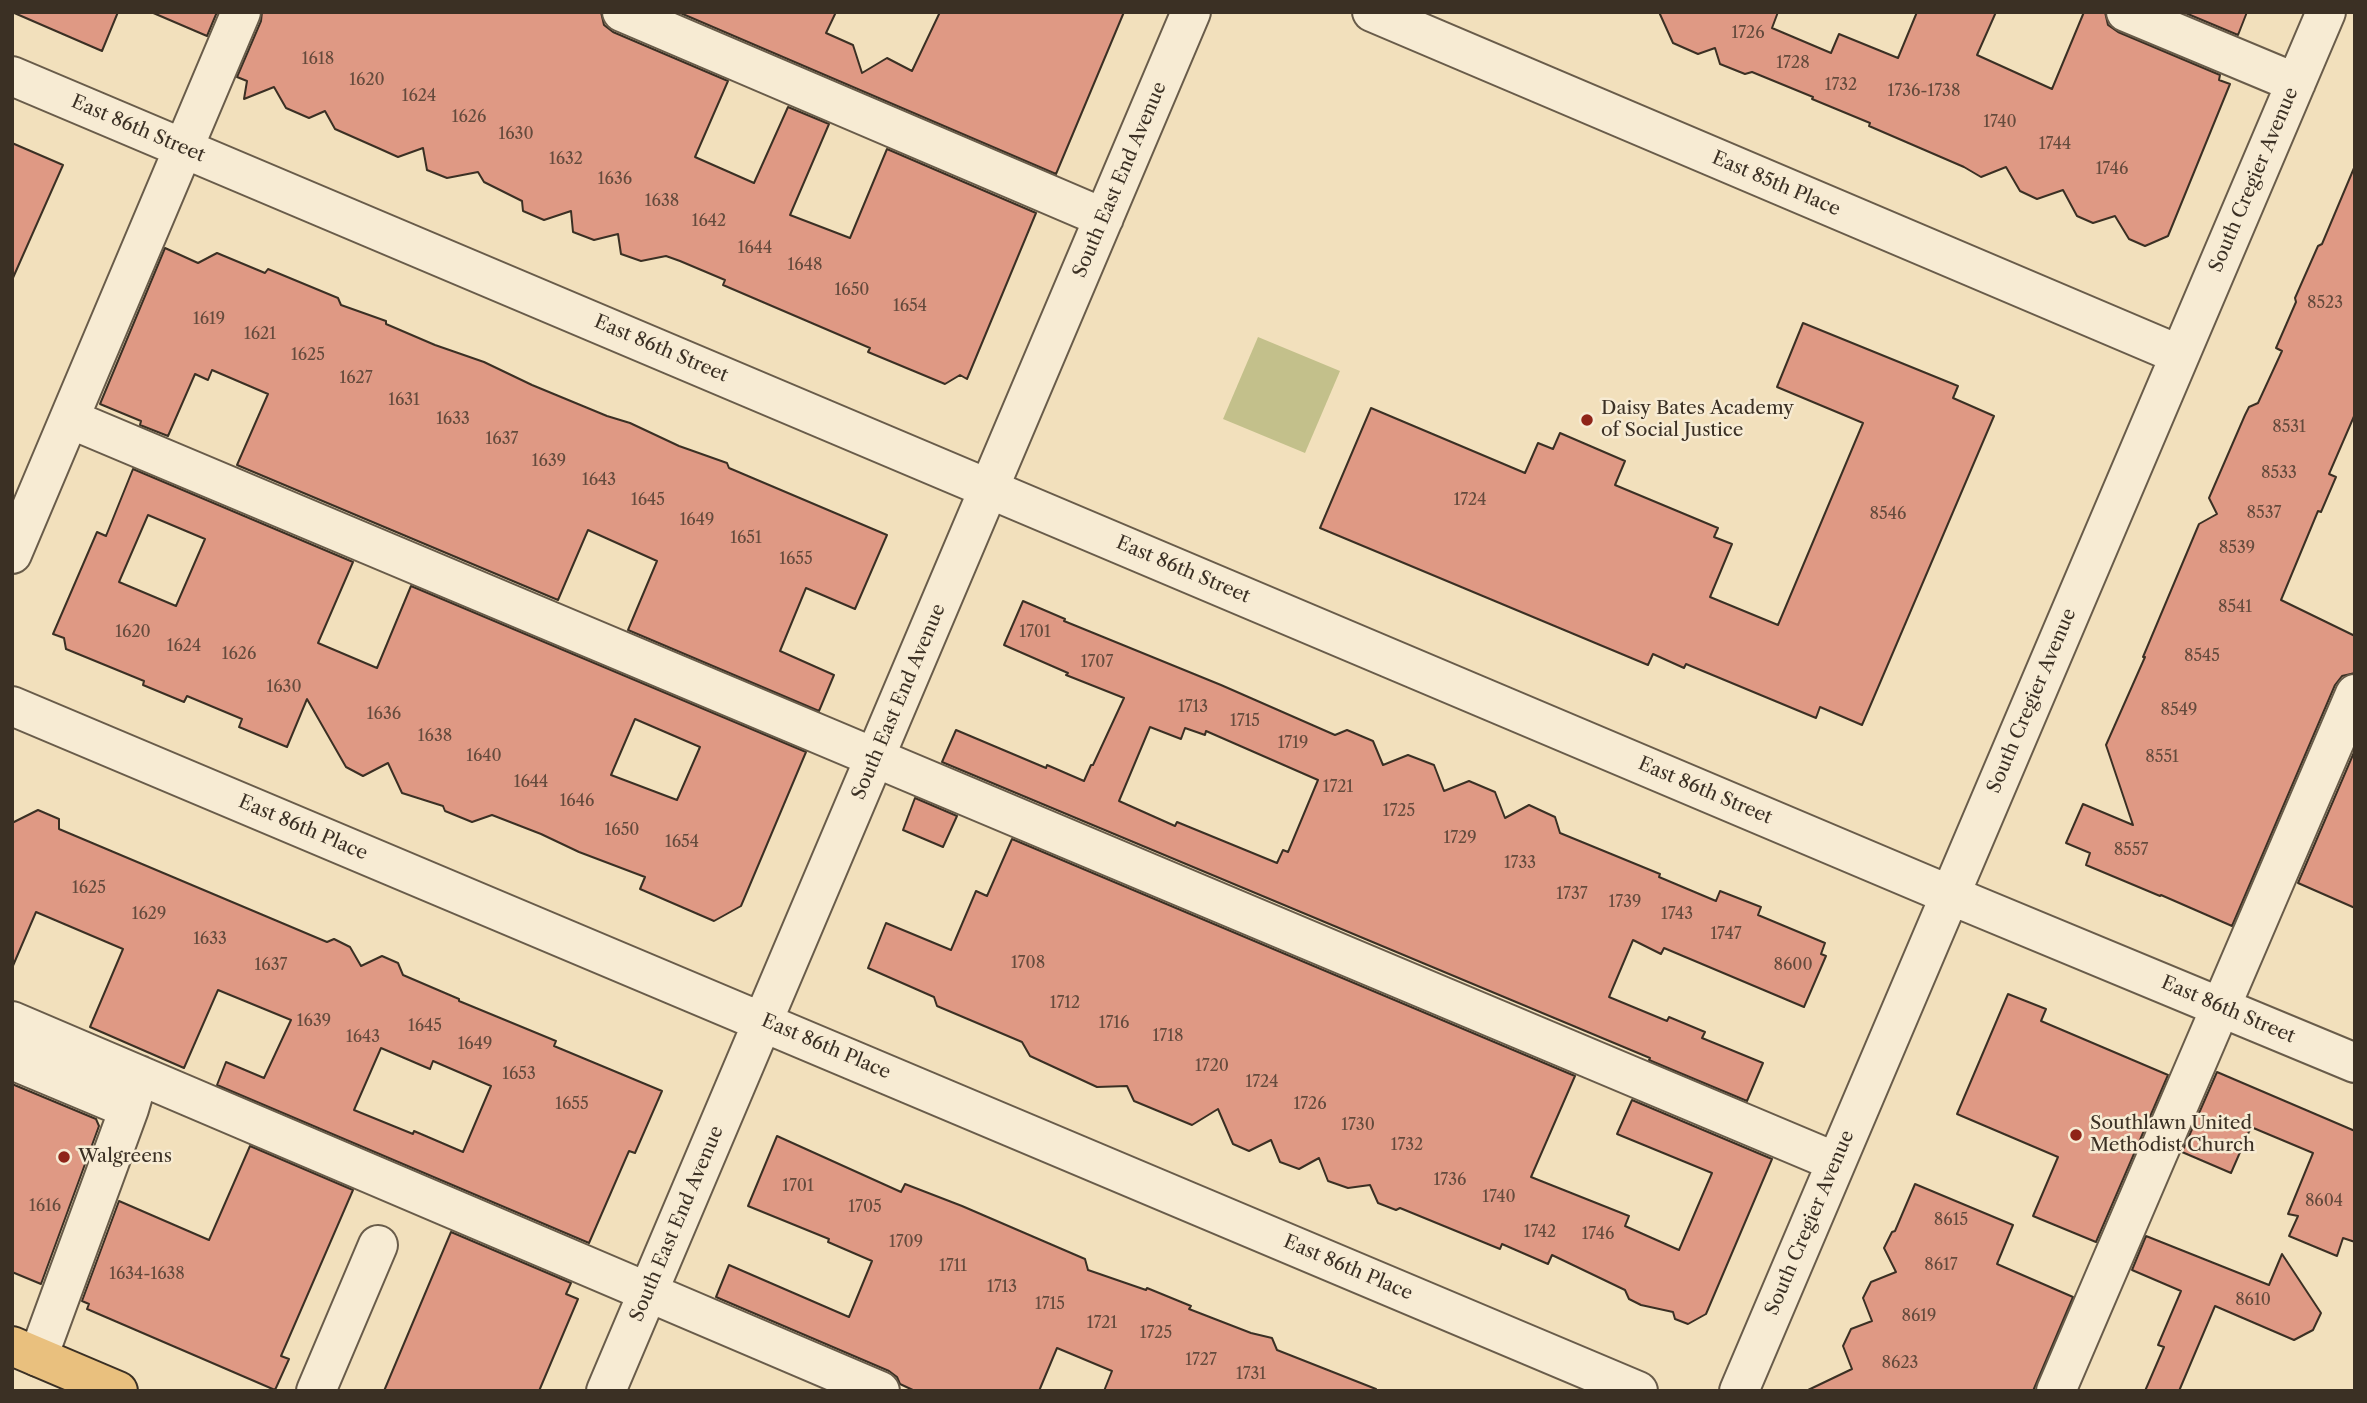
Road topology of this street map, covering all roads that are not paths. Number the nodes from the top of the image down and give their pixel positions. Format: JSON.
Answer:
{"nodes":[{"id":1,"x":242,"y":12,"type":"edge"},
{"id":2,"x":622,"y":12,"type":"edge"},
{"id":3,"x":1191,"y":12,"type":"edge"},
{"id":4,"x":1372,"y":12,"type":"edge"},
{"id":5,"x":2126,"y":12,"type":"edge"},
{"id":6,"x":2326,"y":12,"type":"edge"},
{"id":7,"x":12,"y":76,"type":"edge"},
{"id":8,"x":2295,"y":83,"type":"junction"},
{"id":9,"x":184,"y":149,"type":"junction"},
{"id":10,"x":1104,"y":218,"type":"junction"},
{"id":11,"x":2180,"y":355,"type":"junction"},
{"id":12,"x":70,"y":419,"type":"junction"},
{"id":13,"x":990,"y":488,"type":"junction"},
{"id":14,"x":12,"y":554,"type":"edge"},
{"id":15,"x":2355,"y":694,"type":"edge"},
{"id":16,"x":12,"y":706,"type":"edge"},
{"id":17,"x":875,"y":758,"type":"junction"},
{"id":18,"x":1950,"y":895,"type":"junction"},
{"id":19,"x":2221,"y":1007,"type":"junction"},
{"id":20,"x":12,"y":1021,"type":"edge"},
{"id":21,"x":764,"y":1021,"type":"junction"},
{"id":22,"x":12,"y":1060,"type":"edge"},
{"id":23,"x":2355,"y":1063,"type":"edge"},
{"id":24,"x":134,"y":1092,"type":"junction"},
{"id":25,"x":1836,"y":1162,"type":"junction"},
{"id":26,"x":378,"y":1245,"type":"dead end"},
{"id":27,"x":648,"y":1292,"type":"junction"},
{"id":28,"x":25,"y":1352,"type":"edge"},
{"id":29,"x":118,"y":1391,"type":"edge"},
{"id":30,"x":316,"y":1391,"type":"edge"},
{"id":31,"x":606,"y":1391,"type":"edge"},
{"id":32,"x":880,"y":1391,"type":"edge"},
{"id":33,"x":1638,"y":1391,"type":"edge"},
{"id":34,"x":1739,"y":1391,"type":"edge"},
{"id":35,"x":2056,"y":1391,"type":"edge"}],
"edges":[{"from":1,"to":9,"type":"street"},
{"from":2,"to":10,"type":"street"},
{"from":3,"to":10,"type":"street","name":"South East End Avenue"},
{"from":4,"to":11,"type":"street","name":"East 85th Place"},
{"from":5,"to":8,"type":"street"},
{"from":6,"to":8,"type":"street","name":"South Cregier Avenue"},
{"from":7,"to":9,"type":"street","name":"East 86th Street"},
{"from":8,"to":11,"type":"street","name":"South Cregier Avenue"},
{"from":9,"to":12,"type":"street"},
{"from":9,"to":13,"type":"street","name":"East 86th Street"},
{"from":10,"to":13,"type":"street","name":"South East End Avenue"},
{"from":11,"to":18,"type":"street","name":"South Cregier Avenue"},
{"from":12,"to":14,"type":"street"},
{"from":12,"to":17,"type":"street"},
{"from":13,"to":17,"type":"street","name":"South East End Avenue"},
{"from":13,"to":18,"type":"street","name":"East 86th Street"},
{"from":15,"to":19,"type":"street"},
{"from":16,"to":21,"type":"street","name":"East 86th Place"},
{"from":17,"to":21,"type":"street","name":"South East End Avenue"},
{"from":17,"to":25,"type":"street"},
{"from":18,"to":19,"type":"street","name":"East 86th Street"},
{"from":18,"to":25,"type":"street","name":"South Cregier Avenue"},
{"from":19,"to":23,"type":"street","name":"East 86th Street"},
{"from":19,"to":35,"type":"street"},
{"from":20,"to":24,"type":"street"},
{"from":21,"to":27,"type":"street","name":"South East End Avenue"},
{"from":21,"to":33,"type":"street","name":"East 86th Place"},
{"from":22,"to":24,"type":"street"},
{"from":24,"to":27,"type":"street"},
{"from":24,"to":28,"type":"street"},
{"from":25,"to":34,"type":"street","name":"South Cregier Avenue"},
{"from":26,"to":30,"type":"street"},
{"from":27,"to":31,"type":"street","name":"South East End Avenue"},
{"from":27,"to":32,"type":"street"},
{"from":28,"to":29,"type":"main road"}]}
